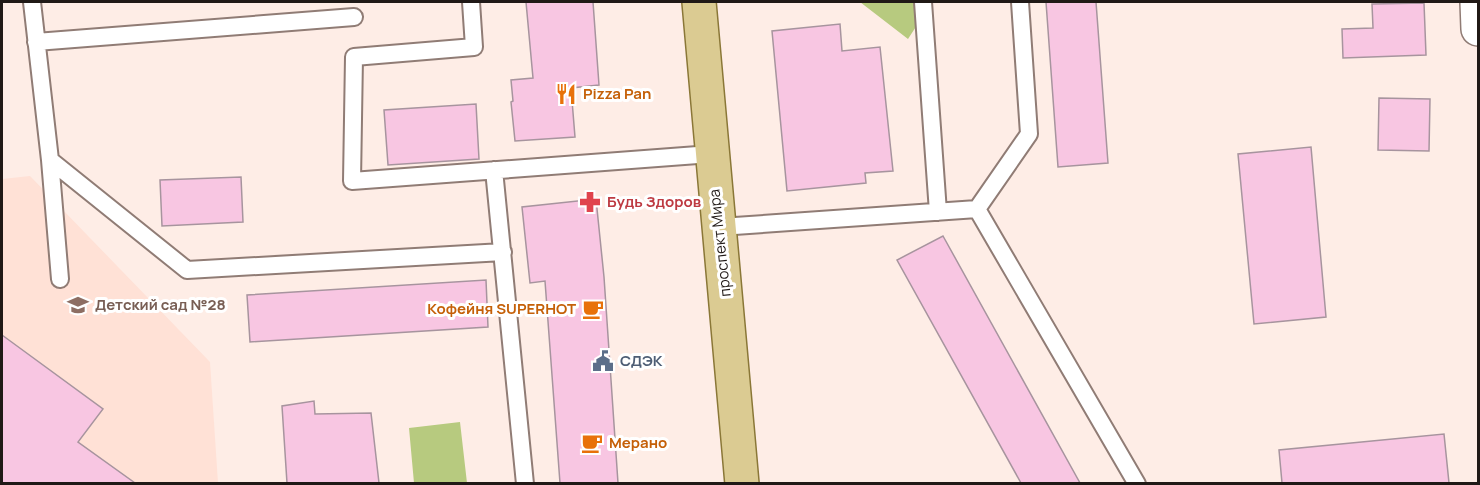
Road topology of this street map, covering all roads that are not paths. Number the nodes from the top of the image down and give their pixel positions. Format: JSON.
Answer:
{"nodes":[{"id":1,"x":32,"y":2,"type":"edge"},
{"id":2,"x":471,"y":2,"type":"edge"},
{"id":3,"x":699,"y":2,"type":"edge"},
{"id":4,"x":923,"y":2,"type":"edge"},
{"id":5,"x":1020,"y":2,"type":"edge"},
{"id":6,"x":1477,"y":2,"type":"edge"},
{"id":7,"x":354,"y":17,"type":"dead end"},
{"id":8,"x":1479,"y":28,"type":"edge"},
{"id":9,"x":36,"y":42,"type":"junction"},
{"id":10,"x":711,"y":154,"type":"junction"},
{"id":11,"x":50,"y":160,"type":"junction"},
{"id":12,"x":494,"y":170,"type":"junction"},
{"id":13,"x":977,"y":209,"type":"junction"},
{"id":14,"x":939,"y":212,"type":"junction"},
{"id":15,"x":720,"y":227,"type":"junction"},
{"id":16,"x":503,"y":252,"type":"junction"},
{"id":17,"x":60,"y":279,"type":"dead end"},
{"id":18,"x":525,"y":483,"type":"edge"},
{"id":19,"x":742,"y":483,"type":"edge"},
{"id":20,"x":1137,"y":483,"type":"edge"}],
"edges":[{"from":1,"to":9,"type":"lane"},
{"from":2,"to":12,"type":"lane"},
{"from":3,"to":10,"type":"main road","name":"проспект Мира"},
{"from":4,"to":14,"type":"lane"},
{"from":5,"to":13,"type":"lane"},
{"from":6,"to":8,"type":"street"},
{"from":7,"to":9,"type":"lane"},
{"from":9,"to":11,"type":"lane"},
{"from":10,"to":12,"type":"lane"},
{"from":10,"to":15,"type":"main road","name":"проспект Мира"},
{"from":11,"to":16,"type":"lane"},
{"from":11,"to":17,"type":"lane"},
{"from":12,"to":16,"type":"lane"},
{"from":13,"to":14,"type":"lane"},
{"from":13,"to":20,"type":"lane"},
{"from":14,"to":15,"type":"lane"},
{"from":15,"to":19,"type":"main road","name":"проспект Мира"},
{"from":16,"to":18,"type":"lane"}]}
